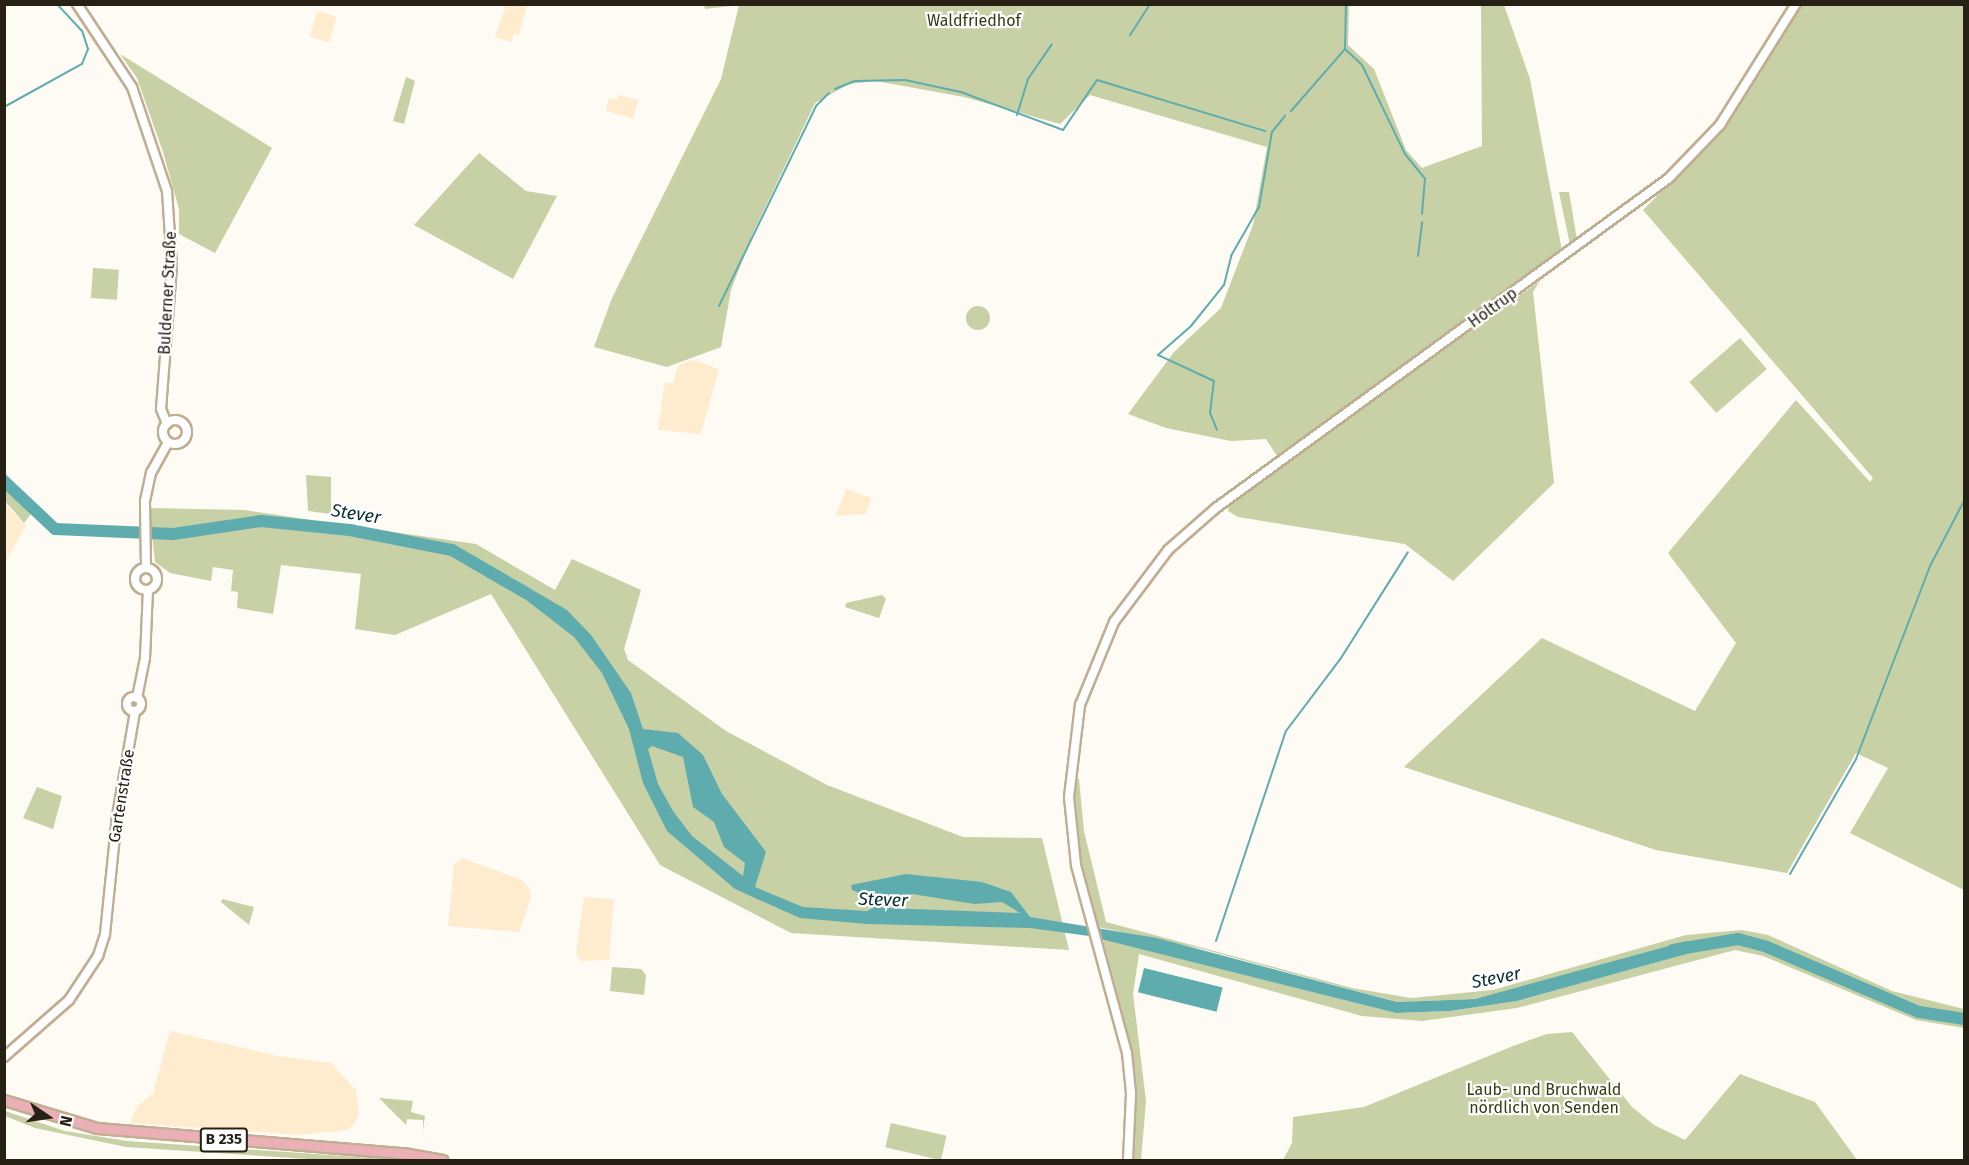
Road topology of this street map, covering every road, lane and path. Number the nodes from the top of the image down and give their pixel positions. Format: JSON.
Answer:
{"nodes":[{"id":1,"x":77,"y":4,"type":"edge"},
{"id":2,"x":1796,"y":4,"type":"edge"},
{"id":3,"x":167,"y":424,"type":"junction"},
{"id":4,"x":168,"y":442,"type":"junction"},
{"id":5,"x":146,"y":567,"type":"junction"},
{"id":6,"x":148,"y":590,"type":"junction"},
{"id":7,"x":4,"y":1057,"type":"edge"},
{"id":8,"x":4,"y":1100,"type":"edge"},
{"id":9,"x":442,"y":1161,"type":"edge"},
{"id":10,"x":1128,"y":1161,"type":"edge"}],
"edges":[{"from":1,"to":3,"type":"main road","name":"Bulderner Straße"},
{"from":2,"to":10,"type":"main road","name":"Holtrup"},
{"from":3,"to":4,"type":"main road"},
{"from":3,"to":4,"type":"main road"},
{"from":4,"to":5,"type":"main road","name":"Gartenstraße"},
{"from":5,"to":6,"type":"main road","name":"Gartenstraße"},
{"from":5,"to":6,"type":"main road","name":"Gartenstraße"},
{"from":6,"to":7,"type":"main road","name":"Gartenstraße"},
{"from":8,"to":9,"type":"main road","number":"B 235"}]}
